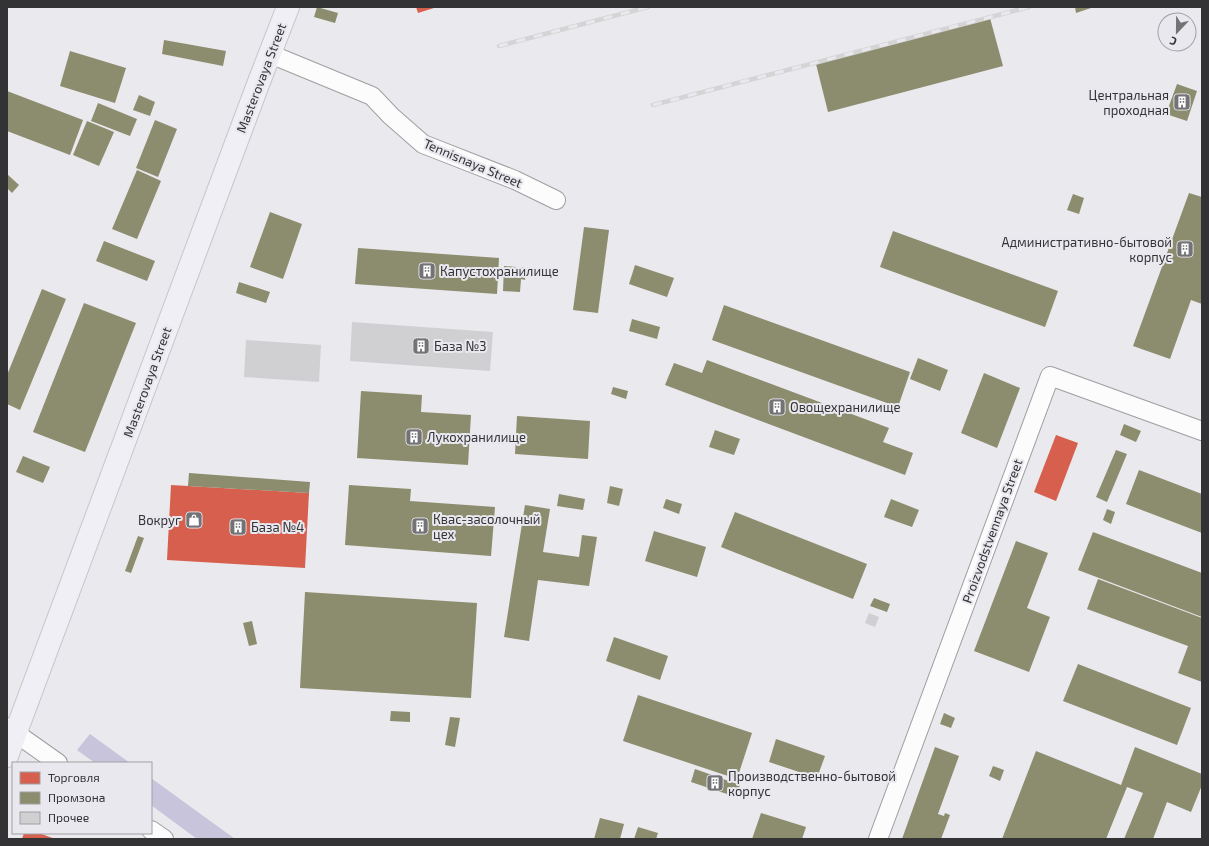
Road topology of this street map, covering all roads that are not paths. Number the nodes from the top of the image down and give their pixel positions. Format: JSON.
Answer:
{"nodes":[{"id":1,"x":288,"y":7,"type":"edge"},
{"id":2,"x":270,"y":54,"type":"junction"},
{"id":3,"x":556,"y":200,"type":"dead end"},
{"id":4,"x":1202,"y":431,"type":"edge"},
{"id":5,"x":11,"y":730,"type":"edge"},
{"id":6,"x":7,"y":756,"type":"edge"},
{"id":7,"x":57,"y":762,"type":"edge"},
{"id":8,"x":152,"y":831,"type":"edge"},
{"id":9,"x":164,"y":839,"type":"edge"},
{"id":10,"x":878,"y":839,"type":"edge"}],
"edges":[{"from":1,"to":2,"type":"main road","name":"Masterovaya Street"},
{"from":2,"to":3,"type":"street","name":"Tennisnaya Street"},
{"from":2,"to":5,"type":"main road","name":"Masterovaya Street"},
{"from":4,"to":10,"type":"street","name":"Proizvodstvennaya Street"},
{"from":5,"to":6,"type":"main road","name":"Masterovaya Street"},
{"from":5,"to":7,"type":"street"},
{"from":8,"to":9,"type":"street"}]}
